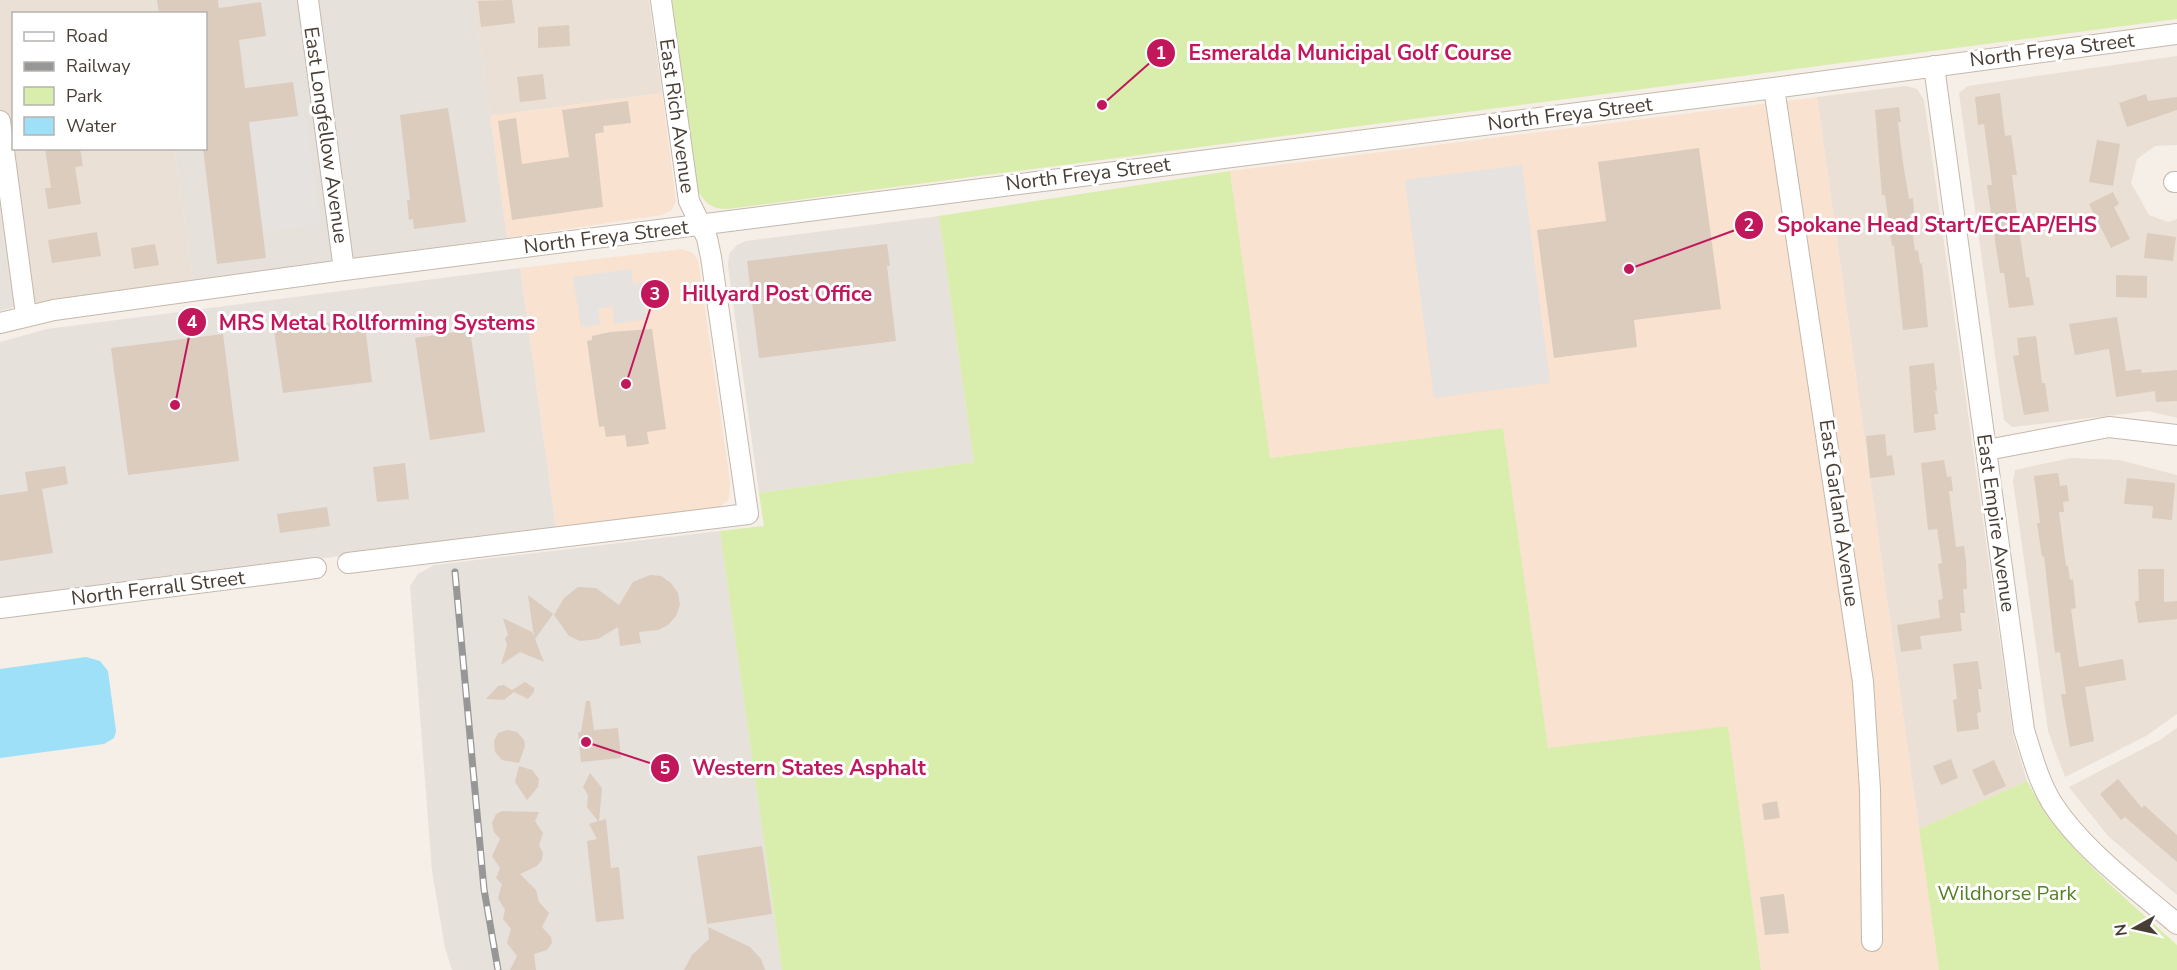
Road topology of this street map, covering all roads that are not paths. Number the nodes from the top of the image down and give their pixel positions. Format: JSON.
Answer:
{"nodes":[{"id":1,"x":308,"y":0,"type":"edge"},
{"id":2,"x":661,"y":0,"type":"edge"},
{"id":3,"x":2177,"y":34,"type":"edge"},
{"id":4,"x":1934,"y":66,"type":"junction"},
{"id":5,"x":1774,"y":88,"type":"junction"},
{"id":6,"x":0,"y":121,"type":"edge"},
{"id":7,"x":699,"y":225,"type":"junction"},
{"id":8,"x":344,"y":270,"type":"junction"},
{"id":9,"x":26,"y":315,"type":"junction"},
{"id":10,"x":0,"y":323,"type":"edge"},
{"id":11,"x":2177,"y":435,"type":"edge"},
{"id":12,"x":1987,"y":450,"type":"junction"},
{"id":13,"x":348,"y":563,"type":"dead end"},
{"id":14,"x":316,"y":568,"type":"dead end"},
{"id":15,"x":0,"y":608,"type":"edge"},
{"id":16,"x":2177,"y":924,"type":"edge"},
{"id":17,"x":1872,"y":941,"type":"dead end"}],
"edges":[{"from":1,"to":8,"type":"street","name":"East Longfellow Avenue"},
{"from":2,"to":7,"type":"street","name":"East Rich Avenue"},
{"from":3,"to":4,"type":"street","name":"North Freya Street"},
{"from":4,"to":5,"type":"street","name":"North Freya Street"},
{"from":4,"to":12,"type":"street","name":"East Empire Avenue"},
{"from":5,"to":7,"type":"street","name":"North Freya Street"},
{"from":5,"to":17,"type":"street","name":"East Garland Avenue"},
{"from":6,"to":9,"type":"street"},
{"from":7,"to":8,"type":"street","name":"North Freya Street"},
{"from":7,"to":13,"type":"street","name":"East Rich Avenue"},
{"from":8,"to":9,"type":"street","name":"North Freya Street"},
{"from":9,"to":10,"type":"street","name":"North Freya Street"},
{"from":11,"to":12,"type":"street"},
{"from":12,"to":16,"type":"street","name":"East Empire Avenue"},
{"from":14,"to":15,"type":"street","name":"North Ferrall Street"}]}
